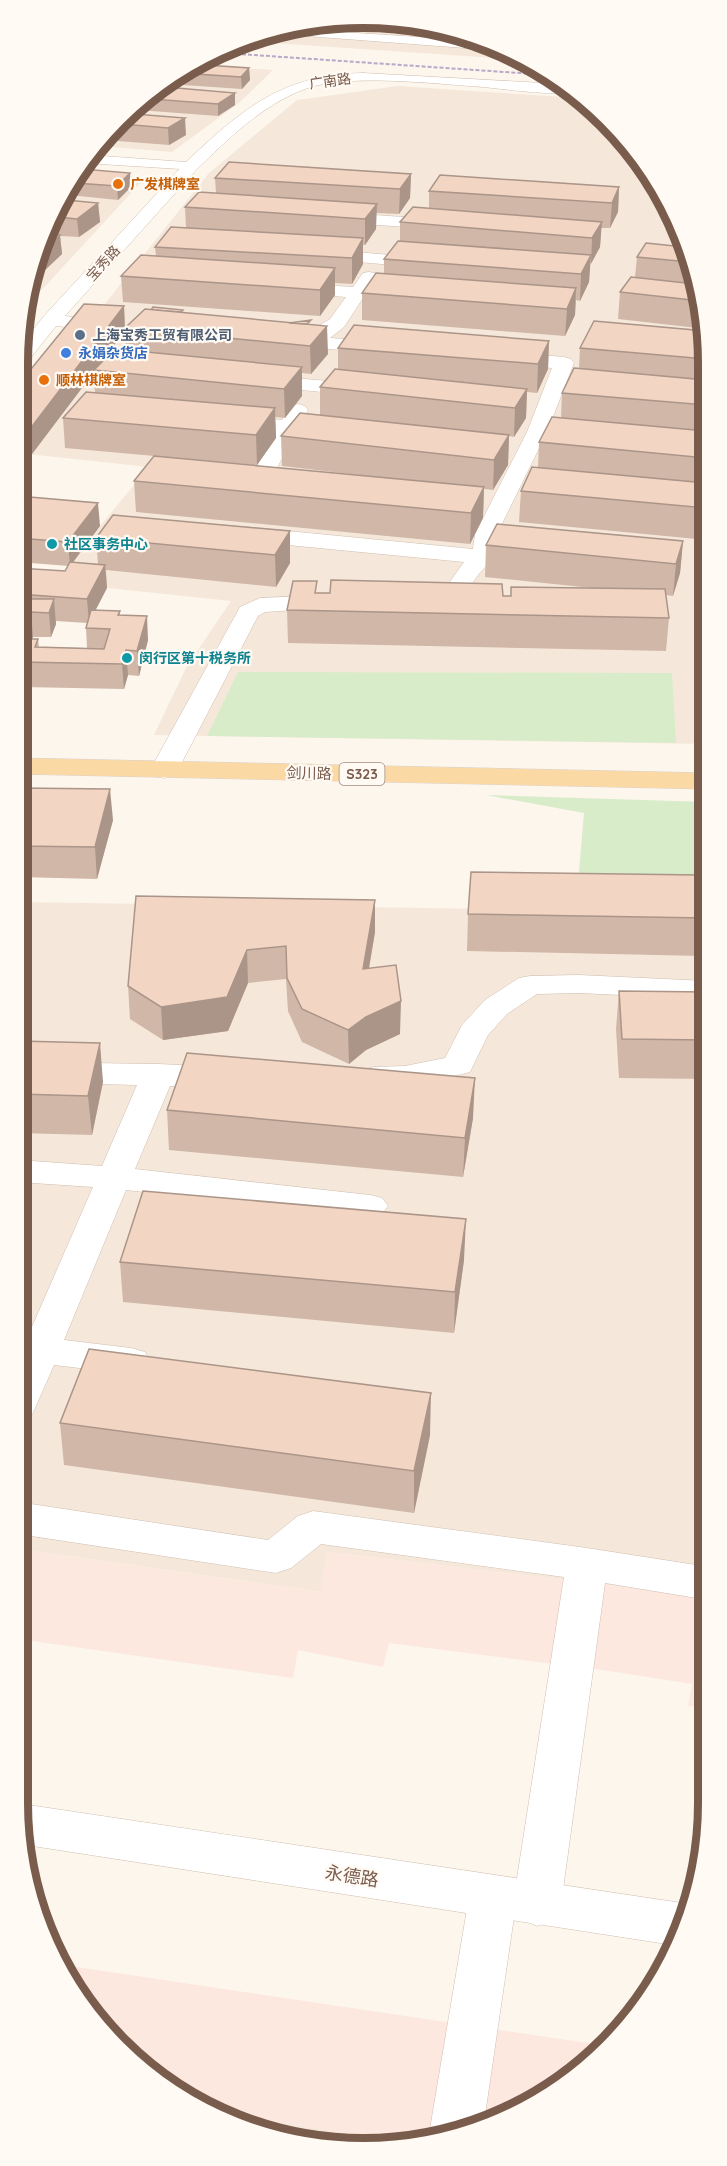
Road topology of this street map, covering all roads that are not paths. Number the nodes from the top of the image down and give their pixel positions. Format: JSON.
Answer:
{"nodes":[{"id":1,"x":307,"y":33,"type":"edge"},
{"id":2,"x":464,"y":44,"type":"edge"},
{"id":3,"x":554,"y":88,"type":"edge"},
{"id":4,"x":98,"y":160,"type":"edge"},
{"id":5,"x":190,"y":167,"type":"junction"},
{"id":6,"x":420,"y":204,"type":"dead end"},
{"id":7,"x":314,"y":215,"type":"edge"},
{"id":8,"x":407,"y":222,"type":"junction"},
{"id":9,"x":464,"y":226,"type":"edge"},
{"id":10,"x":300,"y":253,"type":"edge"},
{"id":11,"x":382,"y":259,"type":"junction"},
{"id":12,"x":441,"y":264,"type":"edge"},
{"id":13,"x":279,"y":287,"type":"edge"},
{"id":14,"x":358,"y":293,"type":"junction"},
{"id":15,"x":428,"y":298,"type":"edge"},
{"id":16,"x":51,"y":320,"type":"junction"},
{"id":17,"x":274,"y":322,"type":"edge"},
{"id":18,"x":132,"y":327,"type":"edge"},
{"id":19,"x":389,"y":331,"type":"edge"},
{"id":20,"x":259,"y":338,"type":"edge"},
{"id":21,"x":504,"y":340,"type":"edge"},
{"id":22,"x":29,"y":348,"type":"edge"},
{"id":23,"x":406,"y":350,"type":"edge"},
{"id":24,"x":325,"y":355,"type":"junction"},
{"id":25,"x":486,"y":357,"type":"edge"},
{"id":26,"x":520,"y":360,"type":"junction"},
{"id":27,"x":234,"y":379,"type":"edge"},
{"id":28,"x":554,"y":385,"type":"junction"},
{"id":29,"x":578,"y":387,"type":"edge"},
{"id":30,"x":382,"y":392,"type":"edge"},
{"id":31,"x":208,"y":419,"type":"edge"},
{"id":32,"x":288,"y":427,"type":"junction"},
{"id":33,"x":347,"y":432,"type":"edge"},
{"id":34,"x":510,"y":483,"type":"junction"},
{"id":35,"x":533,"y":485,"type":"edge"},
{"id":36,"x":279,"y":489,"type":"edge"},
{"id":37,"x":230,"y":533,"type":"edge"},
{"id":38,"x":492,"y":547,"type":"junction"},
{"id":39,"x":404,"y":601,"type":"edge"},
{"id":40,"x":359,"y":602,"type":"edge"},
{"id":41,"x":28,"y":766,"type":"edge"},
{"id":42,"x":164,"y":770,"type":"junction"},
{"id":43,"x":698,"y":781,"type":"edge"},
{"id":44,"x":698,"y":990,"type":"edge"},
{"id":45,"x":28,"y":1072,"type":"edge"},
{"id":46,"x":158,"y":1074,"type":"junction"},
{"id":47,"x":348,"y":1077,"type":"edge"},
{"id":48,"x":256,"y":1078,"type":"edge"},
{"id":49,"x":28,"y":1172,"type":"edge"},
{"id":50,"x":114,"y":1178,"type":"junction"},
{"id":51,"x":370,"y":1206,"type":"dead end"},
{"id":52,"x":29,"y":1349,"type":"edge"},
{"id":53,"x":160,"y":1365,"type":"edge"},
{"id":54,"x":28,"y":1520,"type":"edge"},
{"id":55,"x":587,"y":1564,"type":"junction"},
{"id":56,"x":698,"y":1582,"type":"edge"},
{"id":57,"x":29,"y":1825,"type":"edge"},
{"id":58,"x":515,"y":1901,"type":"junction"},
{"id":59,"x":676,"y":1924,"type":"edge"},
{"id":60,"x":459,"y":2123,"type":"edge"}],
"edges":[{"from":1,"to":2,"type":"street"},
{"from":3,"to":5,"type":"street","name":"广南路"},
{"from":4,"to":5,"type":"street"},
{"from":5,"to":16,"type":"street","name":"宝秀路"},
{"from":6,"to":8,"type":"street"},
{"from":7,"to":8,"type":"street"},
{"from":8,"to":9,"type":"street"},
{"from":8,"to":11,"type":"street"},
{"from":10,"to":11,"type":"street"},
{"from":11,"to":12,"type":"street"},
{"from":11,"to":14,"type":"street"},
{"from":13,"to":14,"type":"street"},
{"from":14,"to":15,"type":"street"},
{"from":14,"to":24,"type":"street"},
{"from":16,"to":18,"type":"street"},
{"from":16,"to":22,"type":"street","name":"宝秀路"},
{"from":17,"to":24,"type":"street"},
{"from":19,"to":24,"type":"street"},
{"from":20,"to":24,"type":"street"},
{"from":21,"to":26,"type":"street"},
{"from":23,"to":24,"type":"street"},
{"from":24,"to":27,"type":"street"},
{"from":24,"to":30,"type":"street"},
{"from":24,"to":32,"type":"street"},
{"from":25,"to":26,"type":"street"},
{"from":26,"to":28,"type":"street"},
{"from":28,"to":29,"type":"street"},
{"from":28,"to":34,"type":"street"},
{"from":31,"to":32,"type":"street"},
{"from":32,"to":33,"type":"street"},
{"from":32,"to":36,"type":"street"},
{"from":34,"to":35,"type":"street"},
{"from":34,"to":38,"type":"street"},
{"from":37,"to":38,"type":"street"},
{"from":38,"to":39,"type":"street"},
{"from":40,"to":42,"type":"street"},
{"from":41,"to":42,"type":"main road","name":"剑川路","number":"S323"},
{"from":42,"to":43,"type":"main road","name":"剑川路","number":"S323"},
{"from":44,"to":47,"type":"street"},
{"from":45,"to":46,"type":"street"},
{"from":46,"to":48,"type":"street"},
{"from":46,"to":50,"type":"street"},
{"from":49,"to":50,"type":"street"},
{"from":50,"to":51,"type":"street"},
{"from":50,"to":52,"type":"street"},
{"from":52,"to":53,"type":"street"},
{"from":54,"to":55,"type":"street"},
{"from":55,"to":56,"type":"street"},
{"from":55,"to":58,"type":"street"},
{"from":57,"to":58,"type":"street","name":"永德路"},
{"from":58,"to":59,"type":"street","name":"永德路"},
{"from":58,"to":60,"type":"street"}]}
